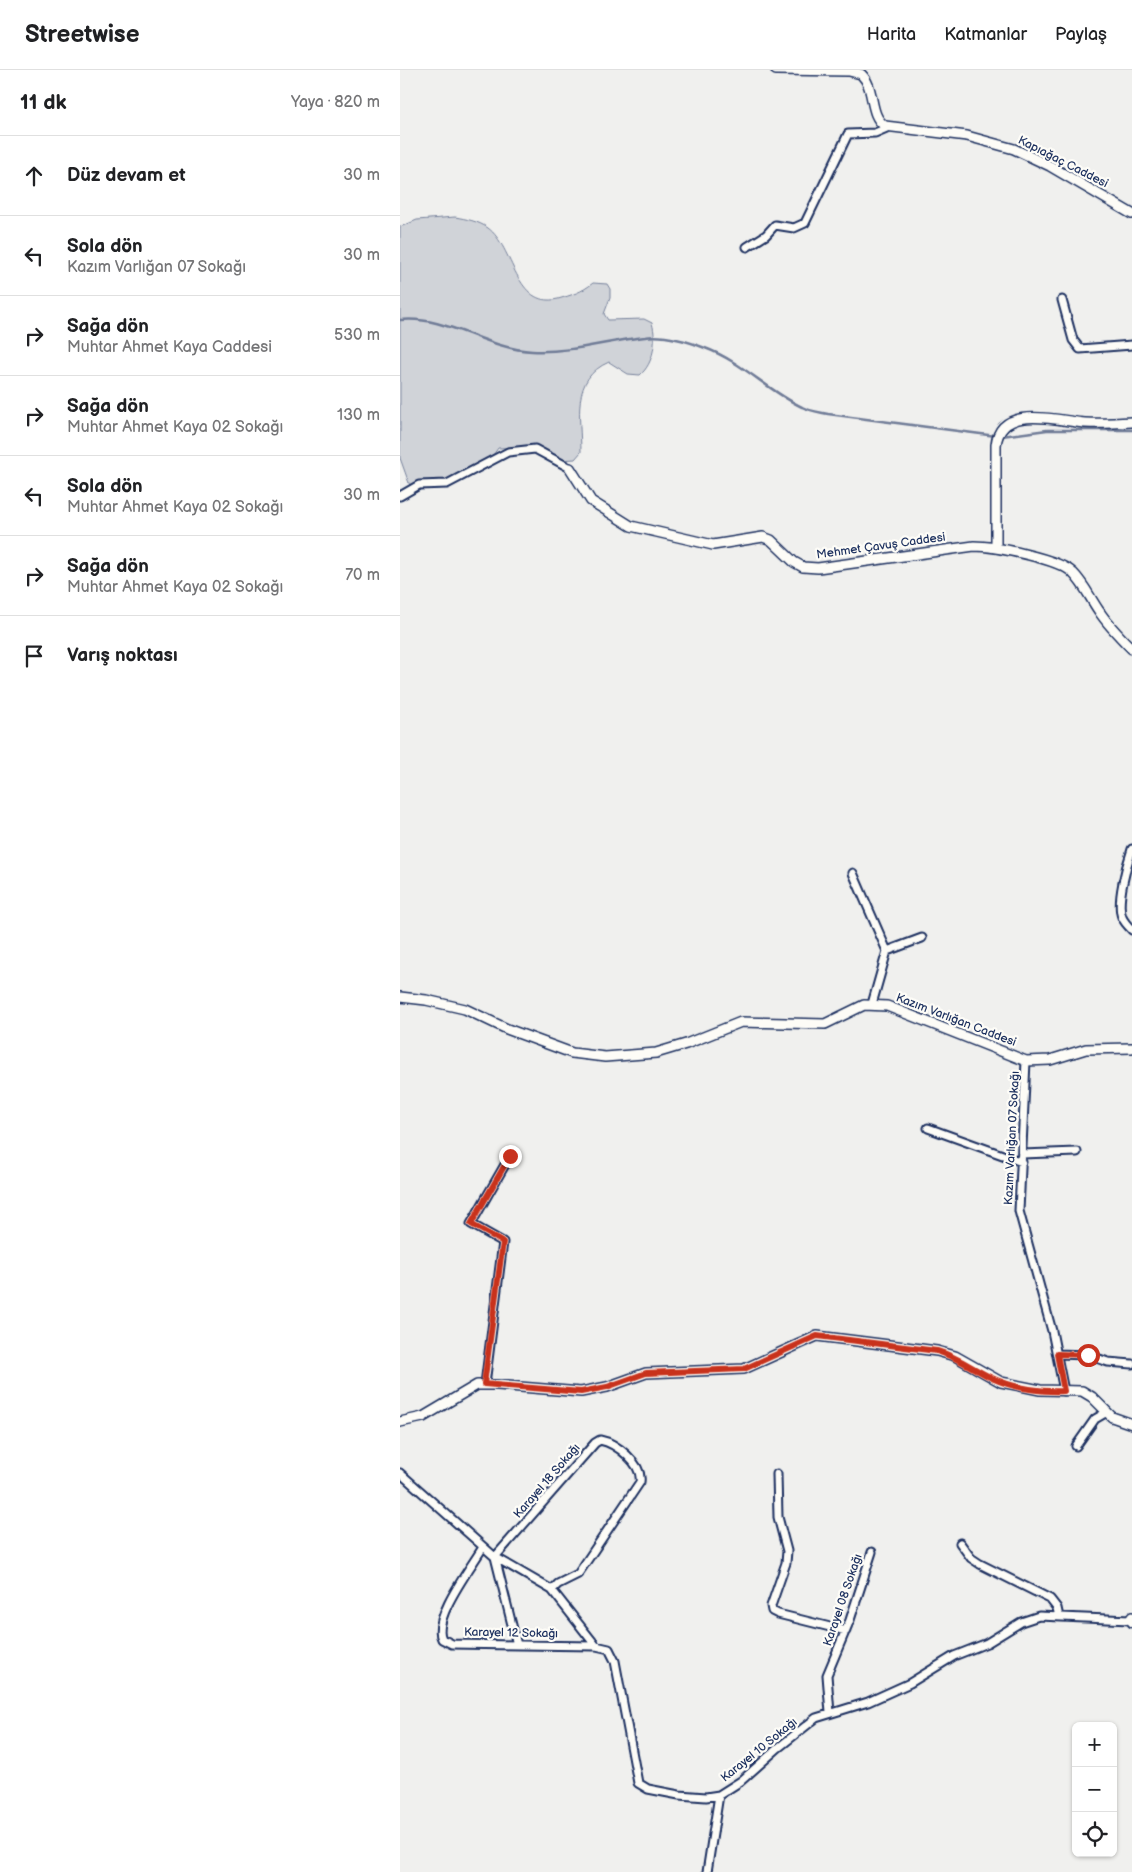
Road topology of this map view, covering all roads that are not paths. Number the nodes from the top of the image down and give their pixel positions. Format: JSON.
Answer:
{"nodes":[{"id":1,"x":776,"y":70,"type":"edge"},
{"id":2,"x":889,"y":127,"type":"junction"},
{"id":3,"x":1132,"y":214,"type":"edge"},
{"id":4,"x":747,"y":247,"type":"dead end"},
{"id":5,"x":1062,"y":300,"type":"dead end"},
{"id":6,"x":1132,"y":345,"type":"edge"},
{"id":7,"x":1132,"y":422,"type":"edge"},
{"id":8,"x":570,"y":468,"type":"joint"},
{"id":9,"x":400,"y":496,"type":"edge"},
{"id":10,"x":996,"y":548,"type":"junction"},
{"id":11,"x":1132,"y":649,"type":"edge"},
{"id":12,"x":1132,"y":849,"type":"edge"},
{"id":13,"x":853,"y":873,"type":"dead end"},
{"id":14,"x":1132,"y":930,"type":"edge"},
{"id":15,"x":922,"y":938,"type":"dead end"},
{"id":16,"x":887,"y":951,"type":"junction"},
{"id":17,"x":400,"y":997,"type":"edge"},
{"id":18,"x":872,"y":1004,"type":"junction"},
{"id":19,"x":1132,"y":1048,"type":"edge"},
{"id":20,"x":1026,"y":1061,"type":"junction"},
{"id":21,"x":928,"y":1128,"type":"dead end"},
{"id":22,"x":1077,"y":1152,"type":"dead end"},
{"id":23,"x":1022,"y":1154,"type":"junction"},
{"id":24,"x":510,"y":1156,"type":"dead end"},
{"id":25,"x":1022,"y":1162,"type":"junction"},
{"id":26,"x":1057,"y":1354,"type":"junction"},
{"id":27,"x":1132,"y":1364,"type":"edge"},
{"id":28,"x":484,"y":1384,"type":"junction"},
{"id":29,"x":1064,"y":1391,"type":"junction"},
{"id":30,"x":1106,"y":1412,"type":"junction"},
{"id":31,"x":400,"y":1422,"type":"edge"},
{"id":32,"x":1132,"y":1424,"type":"edge"},
{"id":33,"x":1076,"y":1446,"type":"dead end"},
{"id":34,"x":400,"y":1473,"type":"edge"},
{"id":35,"x":777,"y":1474,"type":"dead end"},
{"id":36,"x":960,"y":1543,"type":"dead end"},
{"id":37,"x":483,"y":1547,"type":"junction"},
{"id":38,"x":872,"y":1552,"type":"dead end"},
{"id":39,"x":494,"y":1557,"type":"junction"},
{"id":40,"x":552,"y":1590,"type":"junction"},
{"id":41,"x":1059,"y":1617,"type":"junction"},
{"id":42,"x":1131,"y":1620,"type":"edge"},
{"id":43,"x":846,"y":1631,"type":"junction"},
{"id":44,"x":517,"y":1645,"type":"junction"},
{"id":45,"x":596,"y":1646,"type":"junction"},
{"id":46,"x":830,"y":1713,"type":"junction"},
{"id":47,"x":719,"y":1795,"type":"junction"},
{"id":48,"x":707,"y":1872,"type":"edge"}],
"edges":[{"from":1,"to":2,"type":"street"},
{"from":2,"to":3,"type":"street","name":"Kapıağaç Caddesi"},
{"from":2,"to":4,"type":"street"},
{"from":5,"to":6,"type":"street"},
{"from":7,"to":10,"type":"street"},
{"from":8,"to":9,"type":"street"},
{"from":8,"to":10,"type":"street","name":"Mehmet Çavuş Caddesi"},
{"from":10,"to":11,"type":"street","name":"Mehmet Çavuş Caddesi"},
{"from":12,"to":14,"type":"street"},
{"from":13,"to":16,"type":"street"},
{"from":15,"to":16,"type":"street"},
{"from":16,"to":18,"type":"street"},
{"from":17,"to":18,"type":"street"},
{"from":18,"to":20,"type":"street","name":"Kazım Varlığan Caddesi"},
{"from":19,"to":20,"type":"street","name":"Kazım Varlığan Caddesi"},
{"from":20,"to":23,"type":"street","name":"Kazım Varlığan 07 Sokağı"},
{"from":21,"to":25,"type":"street"},
{"from":22,"to":23,"type":"street"},
{"from":23,"to":25,"type":"street","name":"Kazım Varlığan 07 Sokağı"},
{"from":24,"to":28,"type":"street"},
{"from":25,"to":26,"type":"street","name":"Kazım Varlığan 07 Sokağı"},
{"from":26,"to":27,"type":"street"},
{"from":26,"to":29,"type":"street","name":"Kazım Varlığan 07 Sokağı"},
{"from":28,"to":29,"type":"street"},
{"from":28,"to":31,"type":"street"},
{"from":29,"to":30,"type":"street"},
{"from":30,"to":32,"type":"street"},
{"from":30,"to":33,"type":"street"},
{"from":34,"to":37,"type":"street","name":"Karayel 10 Sokağı"},
{"from":35,"to":43,"type":"street"},
{"from":36,"to":41,"type":"street"},
{"from":37,"to":39,"type":"street","name":"Karayel 10 Sokağı"},
{"from":37,"to":44,"type":"street","name":"Karayel 12 Sokağı"},
{"from":38,"to":43,"type":"street","name":"Karayel 08 Sokağı"},
{"from":39,"to":40,"type":"street","name":"Karayel 10 Sokağı"},
{"from":39,"to":40,"type":"street","name":"Karayel 18 Sokağı"},
{"from":39,"to":44,"type":"street"},
{"from":40,"to":45,"type":"street","name":"Karayel 10 Sokağı"},
{"from":41,"to":42,"type":"street","name":"Karayel 10 Sokağı"},
{"from":41,"to":46,"type":"street","name":"Karayel 10 Sokağı"},
{"from":43,"to":46,"type":"street","name":"Karayel 08 Sokağı"},
{"from":44,"to":45,"type":"street","name":"Karayel 12 Sokağı"},
{"from":45,"to":47,"type":"street","name":"Karayel 10 Sokağı"},
{"from":46,"to":47,"type":"street","name":"Karayel 10 Sokağı"},
{"from":47,"to":48,"type":"street"}]}
